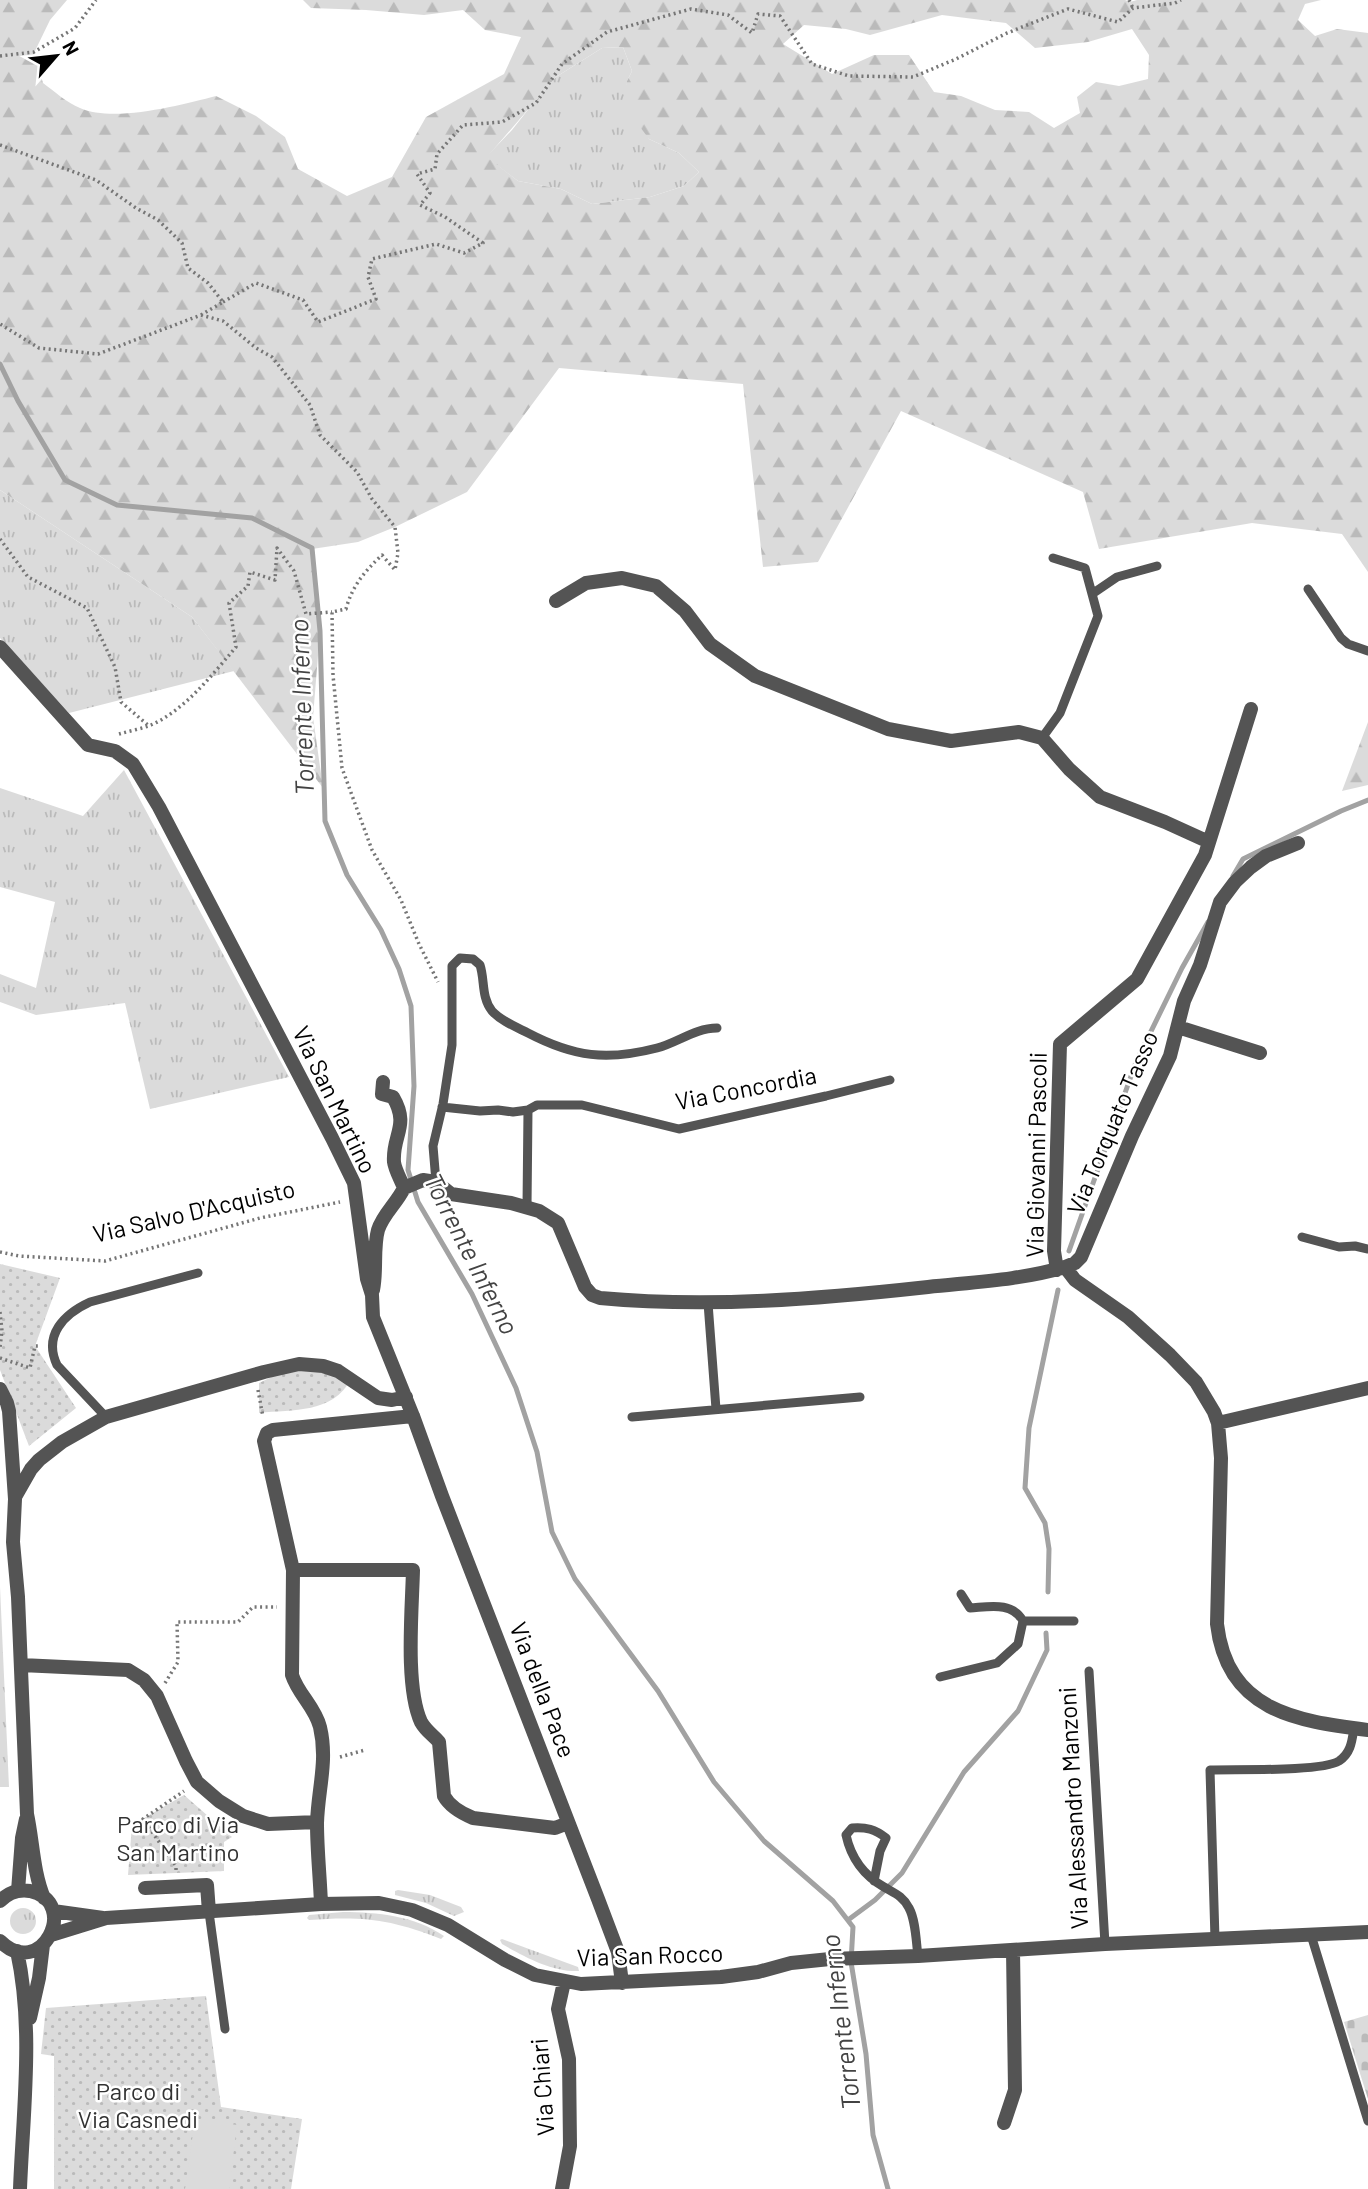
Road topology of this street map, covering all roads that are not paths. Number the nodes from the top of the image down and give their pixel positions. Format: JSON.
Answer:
{"nodes":[{"id":1,"x":1053,"y":558,"type":"dead end"},
{"id":2,"x":1157,"y":566,"type":"dead end"},
{"id":3,"x":1308,"y":589,"type":"dead end"},
{"id":4,"x":1092,"y":594,"type":"junction"},
{"id":5,"x":556,"y":601,"type":"dead end"},
{"id":6,"x":0,"y":647,"type":"edge"},
{"id":7,"x":1368,"y":651,"type":"edge"},
{"id":8,"x":1251,"y":709,"type":"dead end"},
{"id":9,"x":1042,"y":738,"type":"junction"},
{"id":10,"x":1209,"y":842,"type":"junction"},
{"id":11,"x":1298,"y":843,"type":"dead end"},
{"id":12,"x":1178,"y":1027,"type":"junction"},
{"id":13,"x":717,"y":1028,"type":"dead end"},
{"id":14,"x":1260,"y":1053,"type":"dead end"},
{"id":15,"x":890,"y":1080,"type":"dead end"},
{"id":16,"x":383,"y":1082,"type":"dead end"},
{"id":17,"x":442,"y":1107,"type":"junction"},
{"id":18,"x":528,"y":1110,"type":"junction"},
{"id":19,"x":429,"y":1181,"type":"junction"},
{"id":20,"x":406,"y":1187,"type":"junction"},
{"id":21,"x":527,"y":1206,"type":"junction"},
{"id":22,"x":1302,"y":1237,"type":"dead end"},
{"id":23,"x":1368,"y":1249,"type":"edge"},
{"id":24,"x":1061,"y":1268,"type":"junction"},
{"id":25,"x":198,"y":1273,"type":"dead end"},
{"id":26,"x":372,"y":1295,"type":"junction"},
{"id":27,"x":708,"y":1303,"type":"junction"},
{"id":28,"x":1368,"y":1388,"type":"edge"},
{"id":29,"x":0,"y":1389,"type":"edge"},
{"id":30,"x":406,"y":1397,"type":"junction"},
{"id":31,"x":860,"y":1397,"type":"dead end"},
{"id":32,"x":716,"y":1409,"type":"junction"},
{"id":33,"x":413,"y":1416,"type":"junction"},
{"id":34,"x":106,"y":1417,"type":"junction"},
{"id":35,"x":632,"y":1417,"type":"dead end"},
{"id":36,"x":1218,"y":1423,"type":"junction"},
{"id":37,"x":10,"y":1442,"type":"junction"},
{"id":38,"x":39,"y":1460,"type":"junction"},
{"id":39,"x":15,"y":1499,"type":"junction"},
{"id":40,"x":6,"y":1541,"type":"edge"},
{"id":41,"x":293,"y":1570,"type":"junction"},
{"id":42,"x":961,"y":1594,"type":"dead end"},
{"id":43,"x":1023,"y":1621,"type":"junction"},
{"id":44,"x":1074,"y":1621,"type":"dead end"},
{"id":45,"x":21,"y":1665,"type":"junction"},
{"id":46,"x":1089,"y":1671,"type":"dead end"},
{"id":47,"x":940,"y":1677,"type":"dead end"},
{"id":48,"x":1361,"y":1729,"type":"edge"},
{"id":49,"x":27,"y":1814,"type":"junction"},
{"id":50,"x":317,"y":1822,"type":"junction"},
{"id":51,"x":568,"y":1823,"type":"junction"},
{"id":52,"x":878,"y":1883,"type":"junction"},
{"id":53,"x":145,"y":1888,"type":"dead end"},
{"id":54,"x":18,"y":1891,"type":"junction"},
{"id":55,"x":44,"y":1898,"type":"junction"},
{"id":56,"x":0,"y":1901,"type":"edge"},
{"id":57,"x":321,"y":1904,"type":"junction"},
{"id":58,"x":53,"y":1911,"type":"junction"},
{"id":59,"x":209,"y":1912,"type":"junction"},
{"id":60,"x":106,"y":1919,"type":"junction"},
{"id":61,"x":1368,"y":1932,"type":"edge"},
{"id":62,"x":1311,"y":1935,"type":"junction"},
{"id":63,"x":1215,"y":1939,"type":"junction"},
{"id":64,"x":47,"y":1940,"type":"junction"},
{"id":65,"x":1105,"y":1944,"type":"junction"},
{"id":66,"x":5,"y":1946,"type":"edge"},
{"id":67,"x":1013,"y":1950,"type":"junction"},
{"id":68,"x":918,"y":1956,"type":"junction"},
{"id":69,"x":564,"y":1982,"type":"junction"},
{"id":70,"x":622,"y":1983,"type":"junction"},
{"id":71,"x":225,"y":2029,"type":"dead end"},
{"id":72,"x":26,"y":2036,"type":"junction"},
{"id":73,"x":1368,"y":2121,"type":"edge"},
{"id":74,"x":1004,"y":2123,"type":"dead end"},
{"id":75,"x":20,"y":2189,"type":"edge"},
{"id":76,"x":562,"y":2189,"type":"edge"}],
"edges":[{"from":1,"to":4,"type":"lane"},
{"from":2,"to":4,"type":"lane"},
{"from":3,"to":7,"type":"lane"},
{"from":4,"to":9,"type":"lane"},
{"from":5,"to":9,"type":"street"},
{"from":6,"to":26,"type":"street","name":"Via San Martino"},
{"from":8,"to":10,"type":"street","name":"Via Giovanni Pascoli"},
{"from":9,"to":10,"type":"street"},
{"from":10,"to":24,"type":"street","name":"Via Giovanni Pascoli"},
{"from":11,"to":12,"type":"street","name":"Via Torquato Tasso"},
{"from":12,"to":14,"type":"street","name":"Via Torquato Tasso"},
{"from":12,"to":24,"type":"street","name":"Via Torquato Tasso"},
{"from":13,"to":17,"type":"lane"},
{"from":15,"to":18,"type":"lane","name":"Via Concordia"},
{"from":16,"to":20,"type":"street"},
{"from":17,"to":18,"type":"lane","name":"Via Concordia"},
{"from":17,"to":19,"type":"lane"},
{"from":18,"to":21,"type":"lane"},
{"from":19,"to":20,"type":"street"},
{"from":19,"to":21,"type":"street"},
{"from":20,"to":26,"type":"street"},
{"from":21,"to":27,"type":"street"},
{"from":22,"to":23,"type":"lane"},
{"from":24,"to":27,"type":"street"},
{"from":24,"to":36,"type":"street"},
{"from":25,"to":34,"type":"lane"},
{"from":26,"to":30,"type":"street","name":"Via San Martino"},
{"from":27,"to":32,"type":"lane"},
{"from":28,"to":36,"type":"street"},
{"from":29,"to":37,"type":"street"},
{"from":30,"to":33,"type":"street","name":"Via San Martino"},
{"from":30,"to":34,"type":"street"},
{"from":31,"to":32,"type":"lane"},
{"from":32,"to":35,"type":"lane"},
{"from":33,"to":41,"type":"street"},
{"from":33,"to":51,"type":"street","name":"Via della Pace"},
{"from":34,"to":38,"type":"street"},
{"from":36,"to":48,"type":"street"},
{"from":37,"to":38,"type":"street"},
{"from":37,"to":39,"type":"street"},
{"from":38,"to":39,"type":"street"},
{"from":39,"to":40,"type":"street"},
{"from":40,"to":45,"type":"street"},
{"from":41,"to":50,"type":"street"},
{"from":41,"to":51,"type":"street"},
{"from":42,"to":43,"type":"lane"},
{"from":43,"to":44,"type":"lane"},
{"from":43,"to":47,"type":"lane"},
{"from":45,"to":49,"type":"street"},
{"from":45,"to":50,"type":"street"},
{"from":46,"to":65,"type":"lane","name":"Via Alessandro Manzoni"},
{"from":48,"to":63,"type":"lane"},
{"from":49,"to":54,"type":"street"},
{"from":49,"to":55,"type":"street"},
{"from":50,"to":57,"type":"street"},
{"from":51,"to":70,"type":"street","name":"Via della Pace"},
{"from":52,"to":52,"type":"lane"},
{"from":52,"to":68,"type":"lane"},
{"from":53,"to":59,"type":"street"},
{"from":54,"to":55,"type":"street"},
{"from":54,"to":56,"type":"street"},
{"from":55,"to":58,"type":"street"},
{"from":57,"to":59,"type":"street","name":"Via San Rocco"},
{"from":57,"to":69,"type":"street","name":"Via San Rocco"},
{"from":58,"to":60,"type":"street","name":"Via San Rocco"},
{"from":58,"to":64,"type":"street"},
{"from":59,"to":60,"type":"street","name":"Via San Rocco"},
{"from":59,"to":71,"type":"lane"},
{"from":60,"to":64,"type":"street","name":"Via San Rocco"},
{"from":61,"to":62,"type":"street","name":"Via Alessandro Manzoni"},
{"from":62,"to":63,"type":"street","name":"Via Alessandro Manzoni"},
{"from":62,"to":73,"type":"lane"},
{"from":63,"to":65,"type":"street","name":"Via Alessandro Manzoni"},
{"from":64,"to":66,"type":"street","name":"Via San Rocco"},
{"from":64,"to":72,"type":"street"},
{"from":65,"to":67,"type":"street","name":"Via Alessandro Manzoni"},
{"from":66,"to":72,"type":"street"},
{"from":67,"to":68,"type":"street","name":"Via Alessandro Manzoni"},
{"from":67,"to":74,"type":"street"},
{"from":68,"to":70,"type":"street","name":"Via San Rocco"},
{"from":69,"to":70,"type":"street","name":"Via San Rocco"},
{"from":69,"to":76,"type":"street","name":"Via Chiari"},
{"from":72,"to":75,"type":"street"}]}
